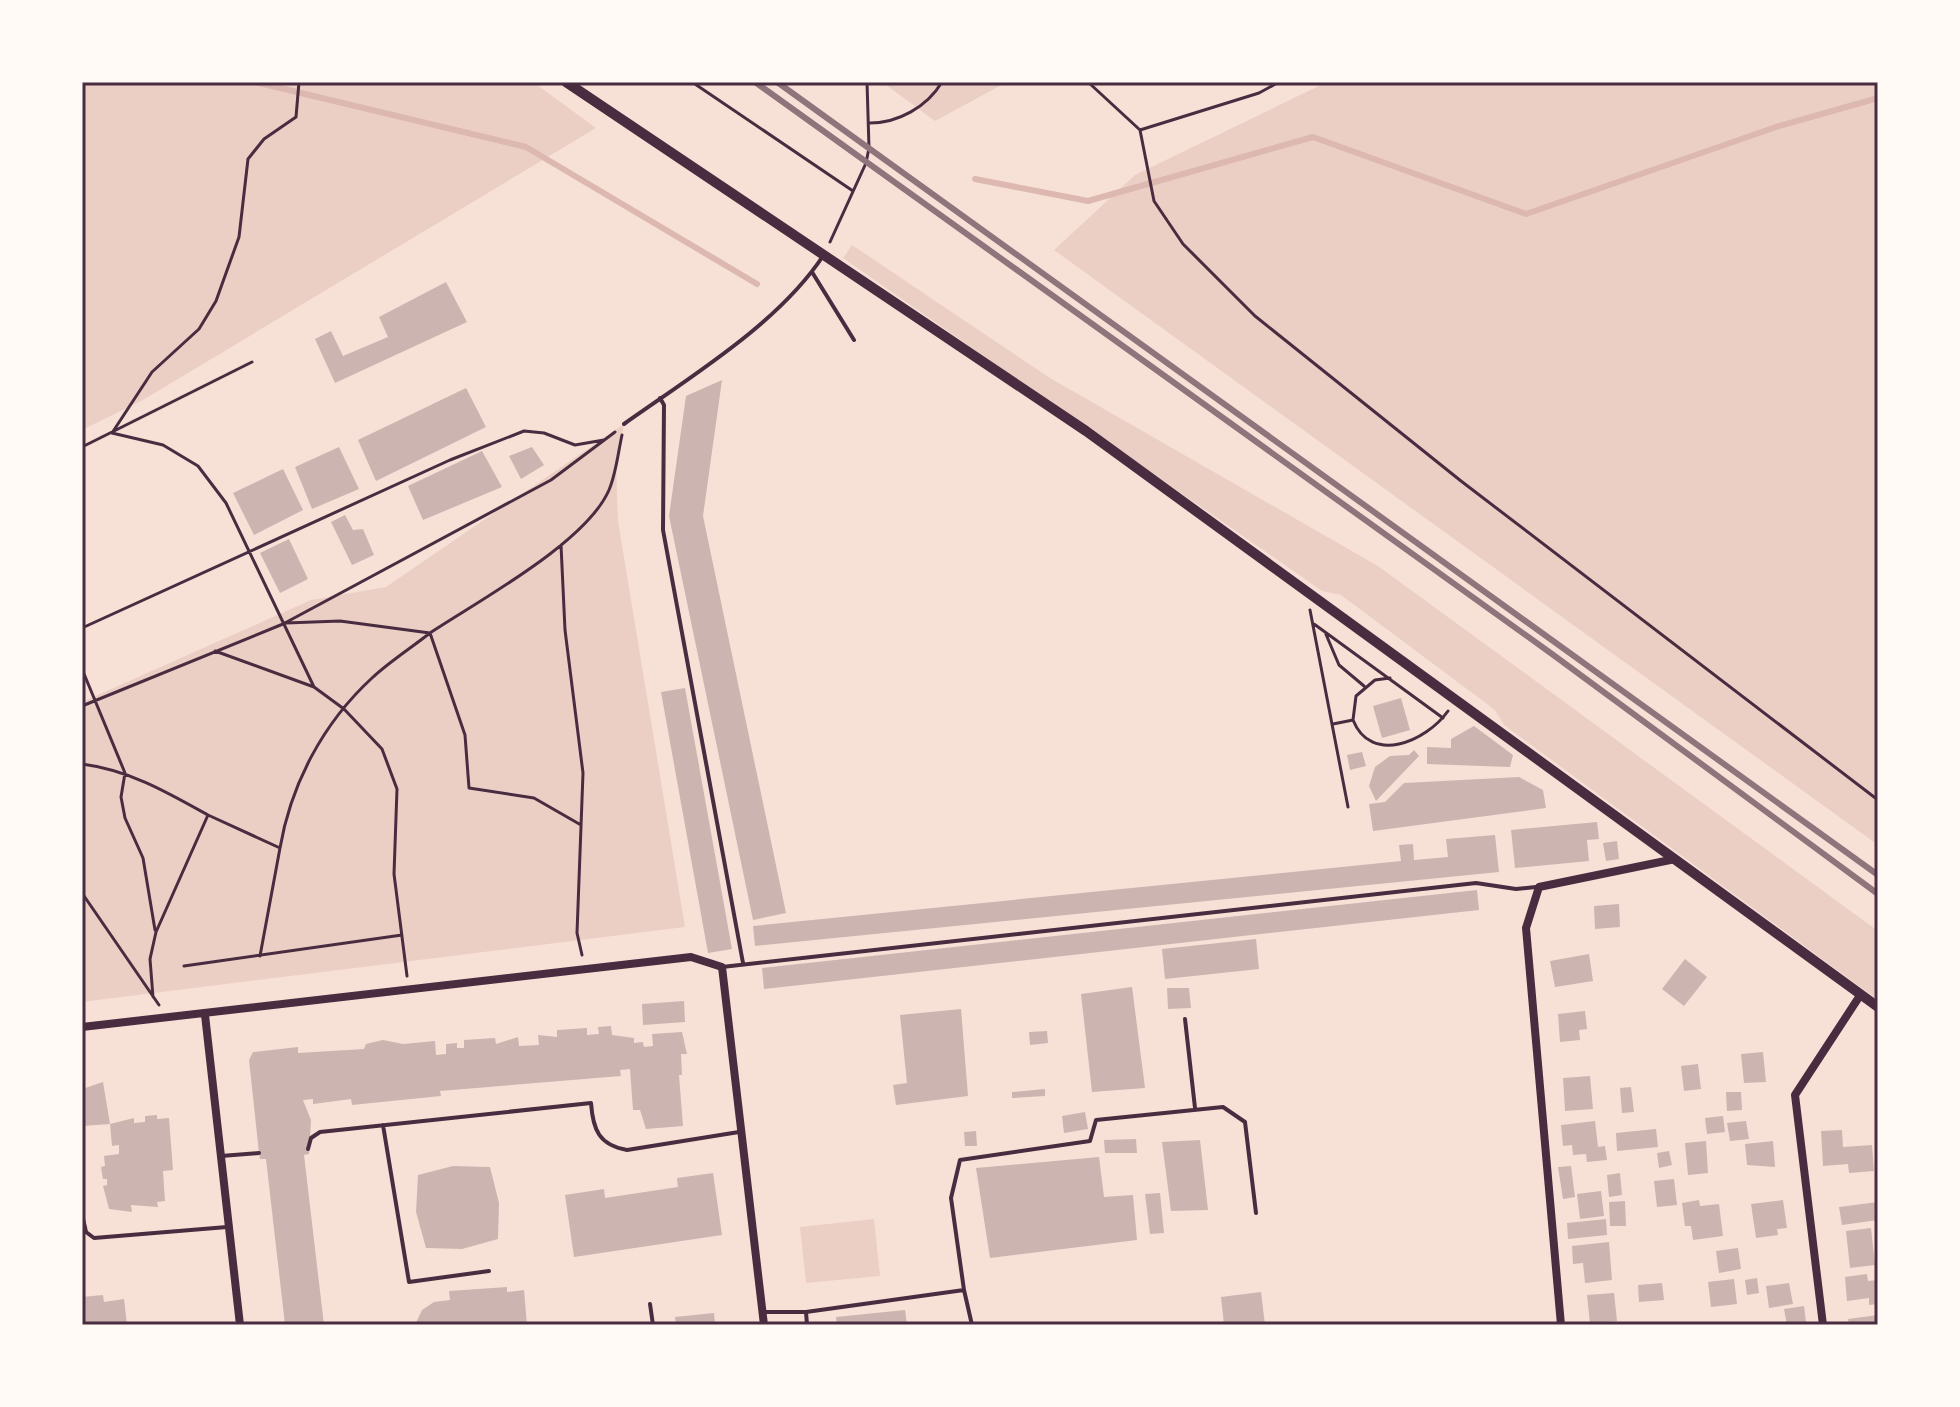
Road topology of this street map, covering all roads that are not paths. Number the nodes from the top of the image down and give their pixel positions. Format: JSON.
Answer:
{"nodes":[{"id":1,"x":566,"y":82,"type":"edge"},
{"id":2,"x":825,"y":253,"type":"junction"},
{"id":3,"x":812,"y":272,"type":"junction"},
{"id":4,"x":854,"y":340,"type":"dead end"},
{"id":5,"x":660,"y":398,"type":"junction"},
{"id":6,"x":624,"y":424,"type":"road end"},
{"id":7,"x":1675,"y":859,"type":"junction"},
{"id":8,"x":1539,"y":887,"type":"junction"},
{"id":9,"x":743,"y":963,"type":"junction"},
{"id":10,"x":722,"y":967,"type":"junction"},
{"id":11,"x":1861,"y":994,"type":"junction"},
{"id":12,"x":1878,"y":1007,"type":"edge"},
{"id":13,"x":205,"y":1015,"type":"junction"},
{"id":14,"x":1185,"y":1019,"type":"dead end"},
{"id":15,"x":82,"y":1027,"type":"edge"},
{"id":16,"x":1195,"y":1109,"type":"junction"},
{"id":17,"x":383,"y":1125,"type":"junction"},
{"id":18,"x":741,"y":1131,"type":"junction"},
{"id":19,"x":308,"y":1149,"type":"dead end"},
{"id":20,"x":259,"y":1153,"type":"dead end"},
{"id":21,"x":221,"y":1156,"type":"junction"},
{"id":22,"x":1256,"y":1213,"type":"dead end"},
{"id":23,"x":82,"y":1214,"type":"edge"},
{"id":24,"x":229,"y":1227,"type":"junction"},
{"id":25,"x":489,"y":1271,"type":"dead end"},
{"id":26,"x":964,"y":1290,"type":"junction"},
{"id":27,"x":650,"y":1304,"type":"dead end"},
{"id":28,"x":763,"y":1312,"type":"junction"},
{"id":29,"x":806,"y":1312,"type":"junction"},
{"id":30,"x":240,"y":1325,"type":"edge"},
{"id":31,"x":653,"y":1325,"type":"edge"},
{"id":32,"x":764,"y":1325,"type":"edge"},
{"id":33,"x":807,"y":1325,"type":"edge"},
{"id":34,"x":972,"y":1325,"type":"edge"},
{"id":35,"x":1561,"y":1325,"type":"edge"},
{"id":36,"x":1823,"y":1325,"type":"edge"}],
"edges":[{"from":1,"to":2,"type":"street"},
{"from":2,"to":3,"type":"lane"},
{"from":2,"to":7,"type":"street"},
{"from":3,"to":4,"type":"lane"},
{"from":3,"to":5,"type":"lane"},
{"from":5,"to":6,"type":"lane"},
{"from":5,"to":9,"type":"lane"},
{"from":7,"to":8,"type":"street"},
{"from":7,"to":11,"type":"street"},
{"from":8,"to":9,"type":"lane"},
{"from":8,"to":35,"type":"street"},
{"from":9,"to":10,"type":"lane"},
{"from":10,"to":13,"type":"street"},
{"from":10,"to":18,"type":"street"},
{"from":11,"to":12,"type":"street"},
{"from":11,"to":36,"type":"street"},
{"from":13,"to":15,"type":"street"},
{"from":13,"to":21,"type":"street"},
{"from":14,"to":16,"type":"lane"},
{"from":16,"to":22,"type":"lane"},
{"from":16,"to":26,"type":"lane"},
{"from":17,"to":18,"type":"lane"},
{"from":17,"to":19,"type":"lane"},
{"from":17,"to":25,"type":"lane"},
{"from":18,"to":28,"type":"street"},
{"from":20,"to":21,"type":"lane"},
{"from":21,"to":24,"type":"street"},
{"from":23,"to":24,"type":"lane"},
{"from":24,"to":30,"type":"street"},
{"from":26,"to":29,"type":"lane"},
{"from":26,"to":34,"type":"lane"},
{"from":27,"to":31,"type":"lane"},
{"from":28,"to":29,"type":"lane"},
{"from":28,"to":32,"type":"street"},
{"from":29,"to":33,"type":"lane"}]}
